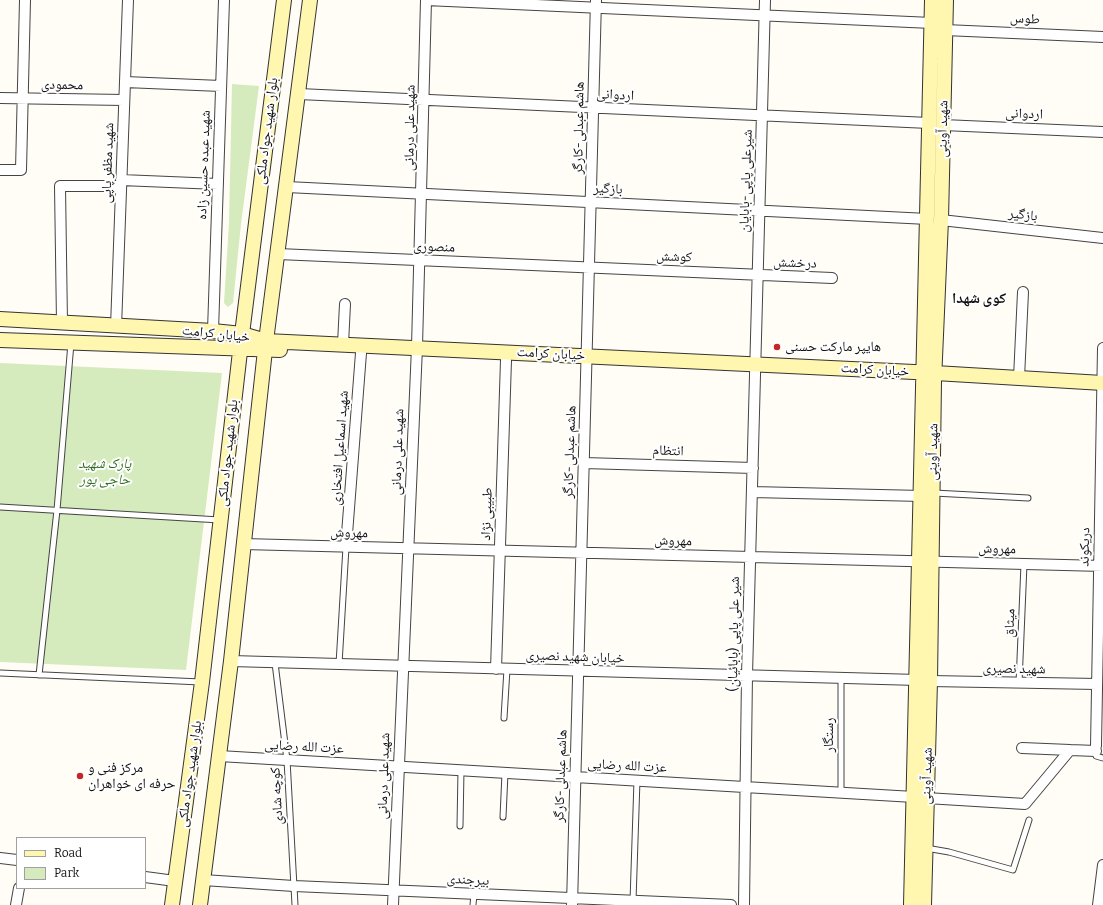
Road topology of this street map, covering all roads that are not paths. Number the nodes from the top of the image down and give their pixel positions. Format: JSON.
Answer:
{"nodes":[{"id":1,"x":25,"y":0,"type":"edge"},
{"id":2,"x":128,"y":0,"type":"edge"},
{"id":3,"x":224,"y":0,"type":"edge"},
{"id":4,"x":284,"y":0,"type":"edge"},
{"id":5,"x":310,"y":0,"type":"edge"},
{"id":6,"x":426,"y":0,"type":"edge"},
{"id":7,"x":765,"y":0,"type":"edge"},
{"id":8,"x":932,"y":0,"type":"edge"},
{"id":9,"x":946,"y":0,"type":"edge"},
{"id":10,"x":596,"y":4,"type":"edge"},
{"id":11,"x":764,"y":15,"type":"junction"},
{"id":12,"x":932,"y":23,"type":"junction"},
{"id":13,"x":945,"y":30,"type":"junction"},
{"id":14,"x":1103,"y":37,"type":"edge"},
{"id":15,"x":125,"y":82,"type":"junction"},
{"id":16,"x":221,"y":86,"type":"junction"},
{"id":17,"x":299,"y":94,"type":"junction"},
{"id":18,"x":0,"y":98,"type":"edge"},
{"id":19,"x":23,"y":99,"type":"junction"},
{"id":20,"x":124,"y":100,"type":"junction"},
{"id":21,"x":425,"y":100,"type":"junction"},
{"id":22,"x":593,"y":108,"type":"junction"},
{"id":23,"x":762,"y":115,"type":"junction"},
{"id":24,"x":936,"y":124,"type":"junction"},
{"id":25,"x":1103,"y":132,"type":"edge"},
{"id":26,"x":0,"y":170,"type":"edge"},
{"id":27,"x":121,"y":183,"type":"junction"},
{"id":28,"x":218,"y":184,"type":"junction"},
{"id":29,"x":287,"y":187,"type":"junction"},
{"id":30,"x":422,"y":194,"type":"junction"},
{"id":31,"x":591,"y":202,"type":"junction"},
{"id":32,"x":759,"y":211,"type":"junction"},
{"id":33,"x":934,"y":220,"type":"junction"},
{"id":34,"x":1103,"y":238,"type":"edge"},
{"id":35,"x":278,"y":254,"type":"junction"},
{"id":36,"x":418,"y":260,"type":"junction"},
{"id":37,"x":589,"y":268,"type":"junction"},
{"id":38,"x":757,"y":275,"type":"junction"},
{"id":39,"x":832,"y":278,"type":"dead end"},
{"id":40,"x":1023,"y":292,"type":"dead end"},
{"id":41,"x":346,"y":304,"type":"dead end"},
{"id":42,"x":0,"y":319,"type":"edge"},
{"id":43,"x":62,"y":323,"type":"junction"},
{"id":44,"x":116,"y":327,"type":"junction"},
{"id":45,"x":213,"y":331,"type":"junction"},
{"id":46,"x":242,"y":334,"type":"junction"},
{"id":47,"x":0,"y":340,"type":"edge"},
{"id":48,"x":71,"y":343,"type":"junction"},
{"id":49,"x":343,"y":344,"type":"junction"},
{"id":50,"x":266,"y":345,"type":"junction"},
{"id":51,"x":240,"y":348,"type":"junction"},
{"id":52,"x":1103,"y":348,"type":"edge"},
{"id":53,"x":416,"y":351,"type":"junction"},
{"id":54,"x":361,"y":353,"type":"junction"},
{"id":55,"x":506,"y":360,"type":"junction"},
{"id":56,"x":586,"y":360,"type":"junction"},
{"id":57,"x":755,"y":368,"type":"junction"},
{"id":58,"x":929,"y":377,"type":"junction"},
{"id":59,"x":1019,"y":378,"type":"junction"},
{"id":60,"x":1103,"y":388,"type":"edge"},
{"id":61,"x":584,"y":463,"type":"junction"},
{"id":62,"x":753,"y":468,"type":"junction"},
{"id":63,"x":752,"y":492,"type":"junction"},
{"id":64,"x":927,"y":495,"type":"junction"},
{"id":65,"x":1028,"y":498,"type":"dead end"},
{"id":66,"x":0,"y":507,"type":"edge"},
{"id":67,"x":57,"y":510,"type":"junction"},
{"id":68,"x":221,"y":520,"type":"junction"},
{"id":69,"x":243,"y":544,"type":"junction"},
{"id":70,"x":346,"y":547,"type":"junction"},
{"id":71,"x":408,"y":548,"type":"junction"},
{"id":72,"x":500,"y":551,"type":"junction"},
{"id":73,"x":581,"y":552,"type":"junction"},
{"id":74,"x":750,"y":557,"type":"junction"},
{"id":75,"x":926,"y":562,"type":"junction"},
{"id":76,"x":1024,"y":564,"type":"junction"},
{"id":77,"x":1101,"y":566,"type":"edge"},
{"id":78,"x":231,"y":661,"type":"junction"},
{"id":79,"x":275,"y":662,"type":"junction"},
{"id":80,"x":339,"y":664,"type":"junction"},
{"id":81,"x":403,"y":666,"type":"junction"},
{"id":82,"x":496,"y":669,"type":"junction"},
{"id":83,"x":507,"y":669,"type":"junction"},
{"id":84,"x":578,"y":671,"type":"junction"},
{"id":85,"x":0,"y":673,"type":"edge"},
{"id":86,"x":40,"y":675,"type":"junction"},
{"id":87,"x":747,"y":676,"type":"junction"},
{"id":88,"x":841,"y":678,"type":"junction"},
{"id":89,"x":924,"y":680,"type":"junction"},
{"id":90,"x":202,"y":682,"type":"junction"},
{"id":91,"x":1020,"y":683,"type":"junction"},
{"id":92,"x":1097,"y":684,"type":"junction"},
{"id":93,"x":504,"y":718,"type":"dead end"},
{"id":94,"x":1022,"y":748,"type":"dead end"},
{"id":95,"x":1070,"y":750,"type":"junction"},
{"id":96,"x":1098,"y":752,"type":"edge"},
{"id":97,"x":219,"y":756,"type":"junction"},
{"id":98,"x":287,"y":760,"type":"junction"},
{"id":99,"x":399,"y":766,"type":"junction"},
{"id":100,"x":461,"y":770,"type":"junction"},
{"id":101,"x":505,"y":773,"type":"junction"},
{"id":102,"x":575,"y":777,"type":"junction"},
{"id":103,"x":637,"y":780,"type":"junction"},
{"id":104,"x":746,"y":787,"type":"junction"},
{"id":105,"x":841,"y":792,"type":"junction"},
{"id":106,"x":920,"y":797,"type":"junction"},
{"id":107,"x":503,"y":817,"type":"dead end"},
{"id":108,"x":1029,"y":820,"type":"dead end"},
{"id":109,"x":460,"y":826,"type":"dead end"},
{"id":110,"x":925,"y":848,"type":"junction"},
{"id":111,"x":0,"y":858,"type":"edge"},
{"id":112,"x":16,"y":860,"type":"edge"},
{"id":113,"x":1103,"y":865,"type":"edge"},
{"id":114,"x":146,"y":877,"type":"edge"},
{"id":115,"x":204,"y":880,"type":"junction"},
{"id":116,"x":175,"y":881,"type":"junction"},
{"id":117,"x":294,"y":886,"type":"junction"},
{"id":118,"x":19,"y":889,"type":"edge"},
{"id":119,"x":393,"y":891,"type":"junction"},
{"id":120,"x":474,"y":894,"type":"junction"},
{"id":121,"x":633,"y":901,"type":"junction"},
{"id":122,"x":572,"y":902,"type":"edge"},
{"id":123,"x":16,"y":905,"type":"edge"},
{"id":124,"x":172,"y":905,"type":"edge"},
{"id":125,"x":200,"y":905,"type":"edge"},
{"id":126,"x":294,"y":905,"type":"edge"},
{"id":127,"x":393,"y":905,"type":"edge"},
{"id":128,"x":473,"y":905,"type":"edge"},
{"id":129,"x":730,"y":905,"type":"edge"},
{"id":130,"x":744,"y":905,"type":"edge"},
{"id":131,"x":912,"y":905,"type":"edge"},
{"id":132,"x":924,"y":905,"type":"edge"},
{"id":133,"x":1098,"y":905,"type":"edge"}],
"edges":[{"from":1,"to":19,"type":"street"},
{"from":2,"to":15,"type":"street","name":"شهید مظفر پاپی"},
{"from":3,"to":16,"type":"street","name":"شهید عبده حسین زاده"},
{"from":4,"to":46,"type":"main road","name":"بلوار شهید جواد ملکی"},
{"from":5,"to":17,"type":"main road","name":"بلوار شهید جواد ملکی"},
{"from":6,"to":10,"type":"street"},
{"from":6,"to":21,"type":"street","name":"شهید علی درمانی"},
{"from":7,"to":11,"type":"street","name":"شیرعلی پاپی-بابایان"},
{"from":8,"to":12,"type":"main road","name":"شهید آوینی"},
{"from":9,"to":13,"type":"main road","name":"شهید آوینی"},
{"from":10,"to":11,"type":"street"},
{"from":10,"to":22,"type":"street","name":"هاشم عبدلی-کارگر"},
{"from":11,"to":12,"type":"street"},
{"from":11,"to":23,"type":"street","name":"شیرعلی پاپی-بابایان"},
{"from":12,"to":24,"type":"main road","name":"شهید آوینی"},
{"from":13,"to":14,"type":"street","name":"طوس"},
{"from":13,"to":24,"type":"main road","name":"شهید آوینی"},
{"from":15,"to":16,"type":"street"},
{"from":15,"to":20,"type":"street","name":"شهید مظفر پاپی"},
{"from":16,"to":28,"type":"street","name":"شهید عبده حسین زاده"},
{"from":17,"to":21,"type":"street","name":"اردوانی"},
{"from":17,"to":29,"type":"main road","name":"بلوار شهید جواد ملکی"},
{"from":18,"to":19,"type":"street","name":"محمودی"},
{"from":19,"to":20,"type":"street","name":"محمودی"},
{"from":19,"to":26,"type":"street"},
{"from":20,"to":27,"type":"street","name":"شهید مظفر پاپی"},
{"from":21,"to":22,"type":"street","name":"اردوانی"},
{"from":21,"to":30,"type":"street","name":"شهید علی درمانی"},
{"from":22,"to":23,"type":"street","name":"اردوانی"},
{"from":22,"to":31,"type":"street","name":"هاشم عبدلی-کارگر"},
{"from":23,"to":24,"type":"street","name":"اردوانی"},
{"from":23,"to":32,"type":"street","name":"شیرعلی پاپی-بابایان"},
{"from":24,"to":25,"type":"street","name":"اردوانی"},
{"from":24,"to":33,"type":"main road","name":"شهید آوینی"},
{"from":27,"to":28,"type":"street"},
{"from":27,"to":43,"type":"street"},
{"from":27,"to":44,"type":"street","name":"شهید مظفر پاپی"},
{"from":28,"to":45,"type":"street","name":"شهید عبده حسین زاده"},
{"from":29,"to":30,"type":"street","name":"بازگیر"},
{"from":29,"to":35,"type":"main road","name":"بلوار شهید جواد ملکی"},
{"from":30,"to":31,"type":"street","name":"بازگیر"},
{"from":30,"to":36,"type":"street","name":"شهید علی درمانی"},
{"from":31,"to":32,"type":"street","name":"بازگیر"},
{"from":31,"to":37,"type":"street","name":"هاشم عبدلی-کارگر"},
{"from":32,"to":33,"type":"street","name":"بازگیر"},
{"from":32,"to":38,"type":"street","name":"شیرعلی پاپی-بابایان"},
{"from":33,"to":34,"type":"street","name":"بازگیر"},
{"from":33,"to":58,"type":"main road","name":"شهید آوینی"},
{"from":35,"to":36,"type":"street","name":"منصوری"},
{"from":35,"to":50,"type":"main road","name":"بلوار شهید جواد ملکی"},
{"from":36,"to":37,"type":"street","name":"منصوری"},
{"from":36,"to":53,"type":"street","name":"شهید علی درمانی"},
{"from":37,"to":38,"type":"street","name":"کوشش"},
{"from":37,"to":56,"type":"street","name":"هاشم عبدلی-کارگر"},
{"from":38,"to":39,"type":"street","name":"درخشش"},
{"from":38,"to":57,"type":"street","name":"شیرعلی پاپی-بابایان"},
{"from":40,"to":59,"type":"street"},
{"from":41,"to":49,"type":"street"},
{"from":42,"to":43,"type":"main road","name":"خیابان کرامت"},
{"from":43,"to":44,"type":"main road","name":"خیابان کرامت"},
{"from":44,"to":45,"type":"main road","name":"خیابان کرامت"},
{"from":45,"to":46,"type":"main road","name":"خیابان کرامت"},
{"from":46,"to":50,"type":"main road","name":"خیابان کرامت"},
{"from":46,"to":51,"type":"main road","name":"بلوار شهید جواد ملکی"},
{"from":47,"to":48,"type":"main road","name":"خیابان کرامت"},
{"from":48,"to":51,"type":"main road","name":"خیابان کرامت"},
{"from":48,"to":67,"type":"lane"},
{"from":49,"to":50,"type":"main road","name":"خیابان کرامت"},
{"from":49,"to":53,"type":"main road","name":"خیابان کرامت"},
{"from":50,"to":51,"type":"main road","name":"خیابان کرامت"},
{"from":50,"to":54,"type":"main road","name":"خیابان کرامت"},
{"from":50,"to":69,"type":"main road","name":"بلوار شهید جواد ملکی"},
{"from":51,"to":68,"type":"main road","name":"بلوار شهید جواد ملکی"},
{"from":52,"to":60,"type":"street","name":"دریکوند"},
{"from":53,"to":54,"type":"main road","name":"خیابان کرامت"},
{"from":53,"to":55,"type":"main road","name":"خیابان کرامت"},
{"from":53,"to":56,"type":"main road","name":"خیابان کرامت"},
{"from":53,"to":71,"type":"street","name":"شهید علی درمانی"},
{"from":54,"to":70,"type":"street","name":"شهید اسماعیل افتخاری"},
{"from":55,"to":56,"type":"main road","name":"خیابان کرامت"},
{"from":55,"to":72,"type":"street","name":"طبیبی نژاد"},
{"from":56,"to":57,"type":"main road","name":"خیابان کرامت"},
{"from":56,"to":61,"type":"street","name":"هاشم عبدلی-کارگر"},
{"from":57,"to":58,"type":"main road","name":"خیابان کرامت"},
{"from":57,"to":62,"type":"street","name":"شیر علی پاپی (بابائیان)"},
{"from":58,"to":59,"type":"main road","name":"خیابان کرامت"},
{"from":58,"to":60,"type":"main road","name":"خیابان کرامت"},
{"from":58,"to":64,"type":"main road","name":"شهید آوینی"},
{"from":59,"to":60,"type":"main road","name":"خیابان کرامت"},
{"from":60,"to":77,"type":"street","name":"دریکوند"},
{"from":61,"to":62,"type":"street","name":"انتظام"},
{"from":61,"to":73,"type":"street","name":"هاشم عبدلی-کارگر"},
{"from":62,"to":63,"type":"street","name":"شیر علی پاپی (بابائیان)"},
{"from":63,"to":64,"type":"street"},
{"from":63,"to":74,"type":"street","name":"شیر علی پاپی (بابائیان)"},
{"from":64,"to":65,"type":"lane"},
{"from":64,"to":75,"type":"main road","name":"شهید آوینی"},
{"from":66,"to":67,"type":"lane"},
{"from":67,"to":68,"type":"lane"},
{"from":67,"to":86,"type":"lane"},
{"from":68,"to":90,"type":"main road","name":"بلوار شهید جواد ملکی"},
{"from":69,"to":70,"type":"street","name":"مهروش"},
{"from":69,"to":78,"type":"main road","name":"بلوار شهید جواد ملکی"},
{"from":70,"to":71,"type":"street","name":"مهروش"},
{"from":70,"to":80,"type":"lane","name":"شهید اسماعیل افتخاری"},
{"from":71,"to":72,"type":"street","name":"مهروش"},
{"from":71,"to":81,"type":"street","name":"شهید علی درمانی"},
{"from":72,"to":73,"type":"street","name":"مهروش"},
{"from":72,"to":82,"type":"street","name":"طبیبی نژاد"},
{"from":73,"to":74,"type":"street","name":"مهروش"},
{"from":73,"to":84,"type":"street","name":"هاشم عبدلی-کارگر"},
{"from":74,"to":75,"type":"street","name":"مهروش"},
{"from":74,"to":87,"type":"street","name":"شیر علی پاپی (بابائیان)"},
{"from":75,"to":76,"type":"street","name":"مهروش"},
{"from":75,"to":89,"type":"main road","name":"شهید آوینی"},
{"from":76,"to":77,"type":"street","name":"مهروش"},
{"from":76,"to":91,"type":"lane","name":"میثاق"},
{"from":77,"to":92,"type":"street","name":"دریکوند"},
{"from":78,"to":79,"type":"street","name":"خیابان شهید نصیری"},
{"from":78,"to":97,"type":"main road","name":"بلوار شهید جواد ملکی"},
{"from":79,"to":80,"type":"street","name":"خیابان شهید نصیری"},
{"from":79,"to":98,"type":"lane","name":"کوچه شادی"},
{"from":80,"to":81,"type":"street","name":"خیابان شهید نصیری"},
{"from":81,"to":82,"type":"street","name":"خیابان شهید نصیری"},
{"from":81,"to":99,"type":"street","name":"شهید علی درمانی"},
{"from":82,"to":83,"type":"street","name":"خیابان شهید نصیری"},
{"from":83,"to":84,"type":"street","name":"خیابان شهید نصیری"},
{"from":83,"to":93,"type":"lane"},
{"from":84,"to":87,"type":"street","name":"خیابان شهید نصیری"},
{"from":84,"to":102,"type":"street","name":"هاشم عبدلی-کارگر"},
{"from":85,"to":86,"type":"lane"},
{"from":86,"to":90,"type":"lane"},
{"from":87,"to":88,"type":"street","name":"خیابان شهید نصیری"},
{"from":87,"to":104,"type":"street","name":"شیر علی پاپی (بابائیان)"},
{"from":88,"to":89,"type":"street","name":"خیابان شهید نصیری"},
{"from":88,"to":105,"type":"lane","name":"رستگار"},
{"from":89,"to":91,"type":"street","name":"شهید نصیری"},
{"from":89,"to":106,"type":"main road","name":"شهید آوینی"},
{"from":90,"to":116,"type":"main road","name":"بلوار شهید جواد ملکی"},
{"from":91,"to":92,"type":"street","name":"شهید نصیری"},
{"from":92,"to":96,"type":"street","name":"دریکوند"},
{"from":94,"to":95,"type":"street"},
{"from":95,"to":96,"type":"street"},
{"from":95,"to":106,"type":"street","name":"عزت الله رضایی"},
{"from":97,"to":98,"type":"street","name":"عزت الله رضایی"},
{"from":97,"to":115,"type":"main road","name":"بلوار شهید جواد ملکی"},
{"from":98,"to":99,"type":"street","name":"عزت الله رضایی"},
{"from":98,"to":117,"type":"lane","name":"کوچه شادی"},
{"from":99,"to":100,"type":"street","name":"عزت الله رضایی"},
{"from":99,"to":119,"type":"street","name":"شهید علی درمانی"},
{"from":100,"to":101,"type":"street","name":"عزت الله رضایی"},
{"from":100,"to":109,"type":"lane"},
{"from":101,"to":102,"type":"street","name":"عزت الله رضایی"},
{"from":101,"to":107,"type":"lane"},
{"from":102,"to":103,"type":"street","name":"عزت الله رضایی"},
{"from":102,"to":122,"type":"street","name":"هاشم عبدلی-کارگر"},
{"from":103,"to":104,"type":"street","name":"عزت الله رضایی"},
{"from":103,"to":121,"type":"lane"},
{"from":104,"to":105,"type":"street","name":"عزت الله رضایی"},
{"from":104,"to":130,"type":"street","name":"شیر علی پاپی (بابائیان)"},
{"from":105,"to":106,"type":"street","name":"عزت الله رضایی"},
{"from":106,"to":110,"type":"main road","name":"شهید آوینی"},
{"from":106,"to":131,"type":"main road","name":"شهید آوینی"},
{"from":108,"to":110,"type":"lane"},
{"from":110,"to":132,"type":"main road","name":"شهید آوینی"},
{"from":111,"to":112,"type":"street"},
{"from":113,"to":133,"type":"street"},
{"from":114,"to":116,"type":"street"},
{"from":115,"to":117,"type":"street","name":"بیرجندی"},
{"from":115,"to":125,"type":"main road","name":"بلوار شهید جواد ملکی"},
{"from":116,"to":124,"type":"main road","name":"بلوار شهید جواد ملکی"},
{"from":117,"to":119,"type":"street","name":"بیرجندی"},
{"from":117,"to":126,"type":"lane","name":"کوچه شادی"},
{"from":118,"to":123,"type":"street"},
{"from":119,"to":120,"type":"street","name":"بیرجندی"},
{"from":119,"to":127,"type":"street","name":"شهید علی درمانی"},
{"from":120,"to":122,"type":"street","name":"بیرجندی"},
{"from":120,"to":128,"type":"lane"},
{"from":121,"to":122,"type":"street","name":"بیرجندی"},
{"from":121,"to":129,"type":"street","name":"بیرجندی"}]}
